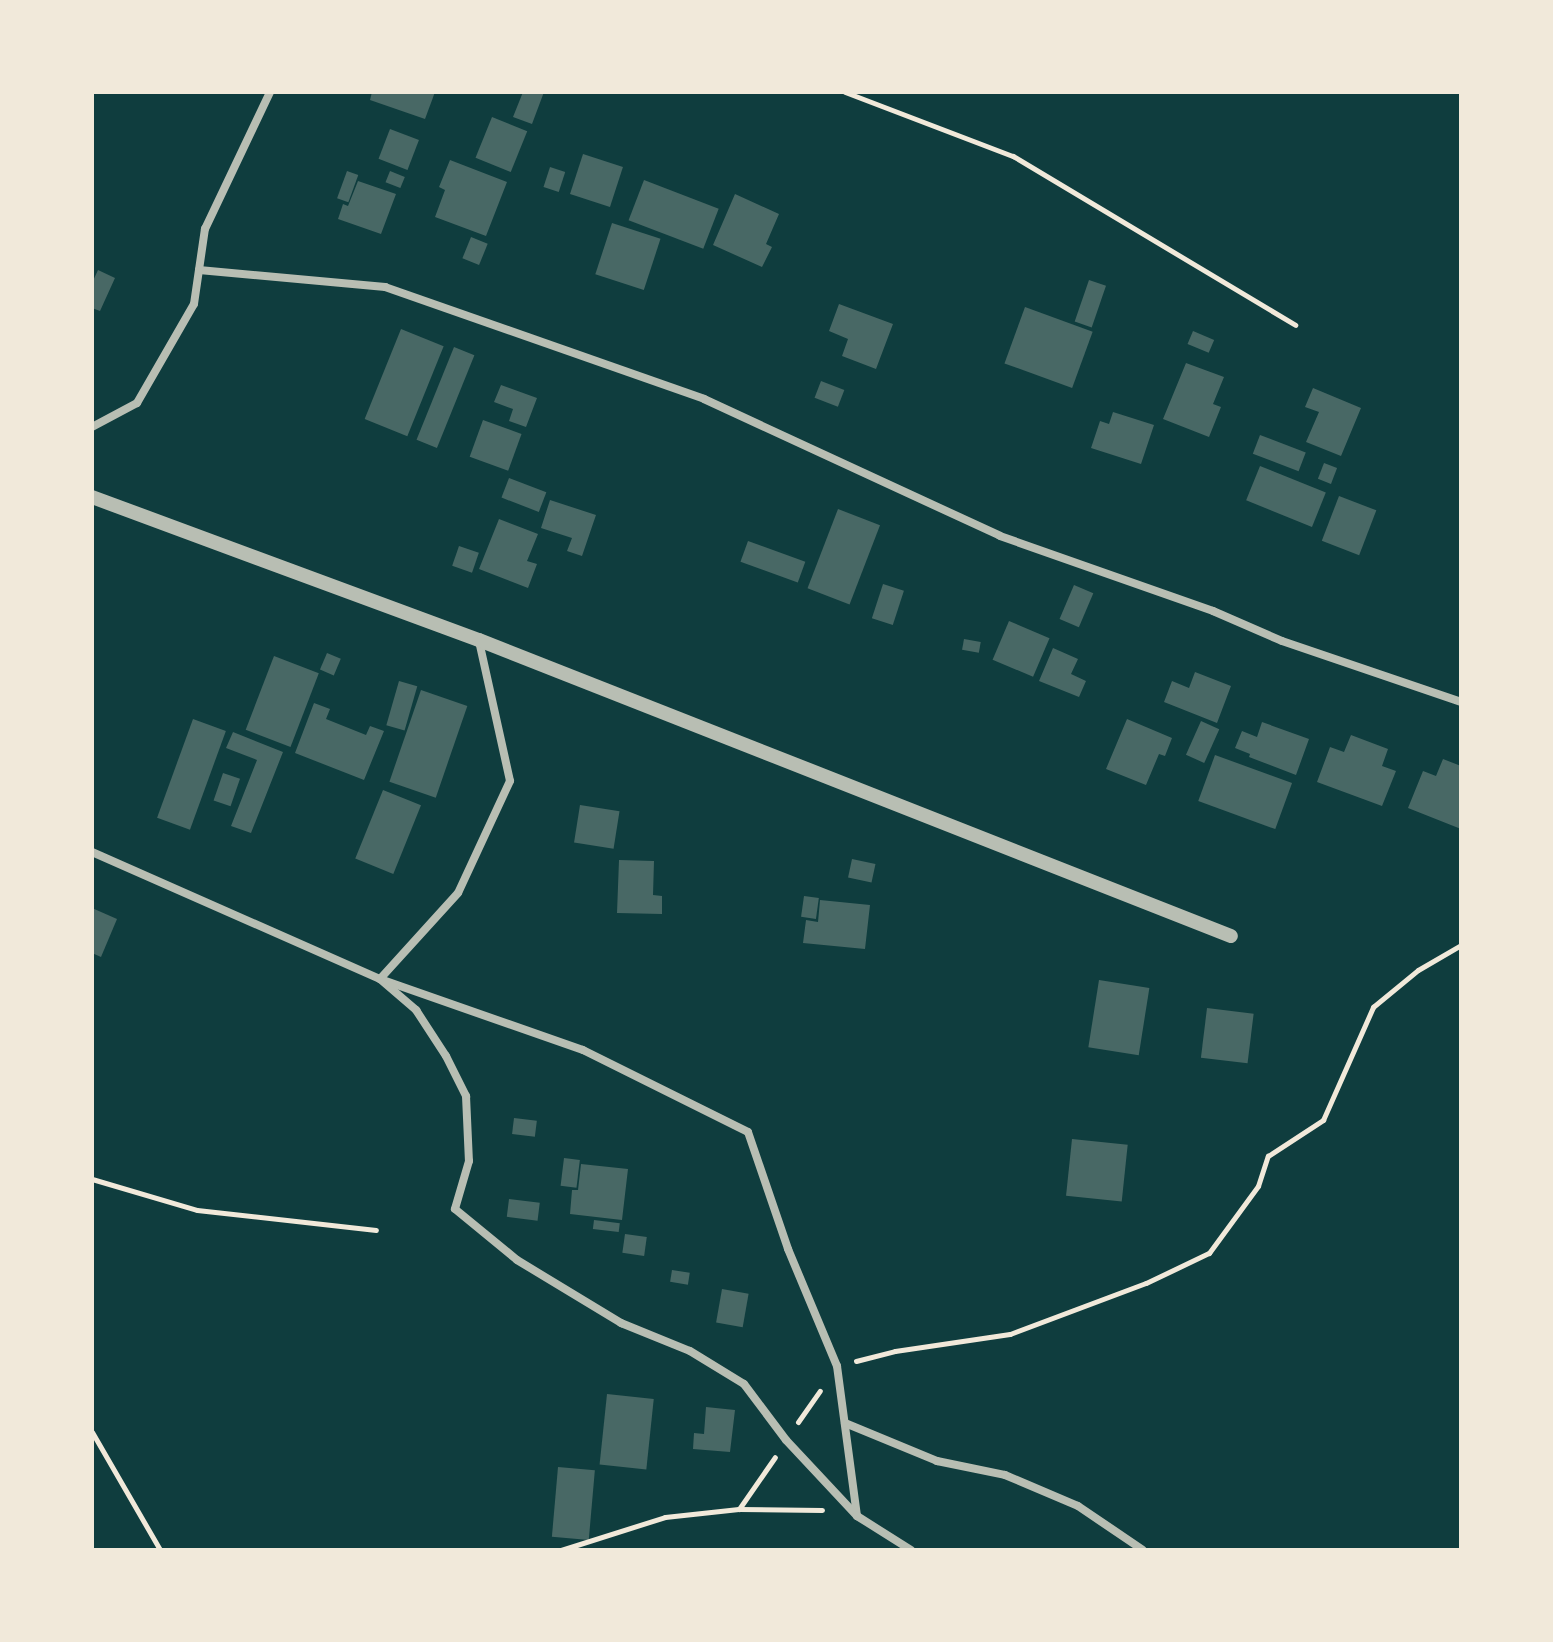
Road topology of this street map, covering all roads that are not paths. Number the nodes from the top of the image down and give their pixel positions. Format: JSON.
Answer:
{"nodes":[{"id":1,"x":270,"y":92,"type":"edge"},
{"id":2,"x":199,"y":270,"type":"junction"},
{"id":3,"x":92,"y":427,"type":"edge"},
{"id":4,"x":92,"y":497,"type":"edge"},
{"id":5,"x":479,"y":640,"type":"junction"},
{"id":6,"x":1461,"y":702,"type":"edge"},
{"id":7,"x":92,"y":852,"type":"edge"},
{"id":8,"x":1231,"y":936,"type":"dead end"},
{"id":9,"x":380,"y":979,"type":"junction"},
{"id":10,"x":845,"y":1423,"type":"junction"},
{"id":11,"x":857,"y":1516,"type":"junction"},
{"id":12,"x":911,"y":1550,"type":"edge"},
{"id":13,"x":1143,"y":1550,"type":"edge"}],
"edges":[{"from":1,"to":2,"type":"street"},
{"from":2,"to":3,"type":"street"},
{"from":2,"to":6,"type":"street"},
{"from":4,"to":5,"type":"street"},
{"from":5,"to":8,"type":"street"},
{"from":5,"to":9,"type":"street"},
{"from":7,"to":9,"type":"street"},
{"from":9,"to":10,"type":"street"},
{"from":9,"to":11,"type":"street"},
{"from":10,"to":11,"type":"street"},
{"from":10,"to":13,"type":"street"},
{"from":11,"to":12,"type":"street"}]}
